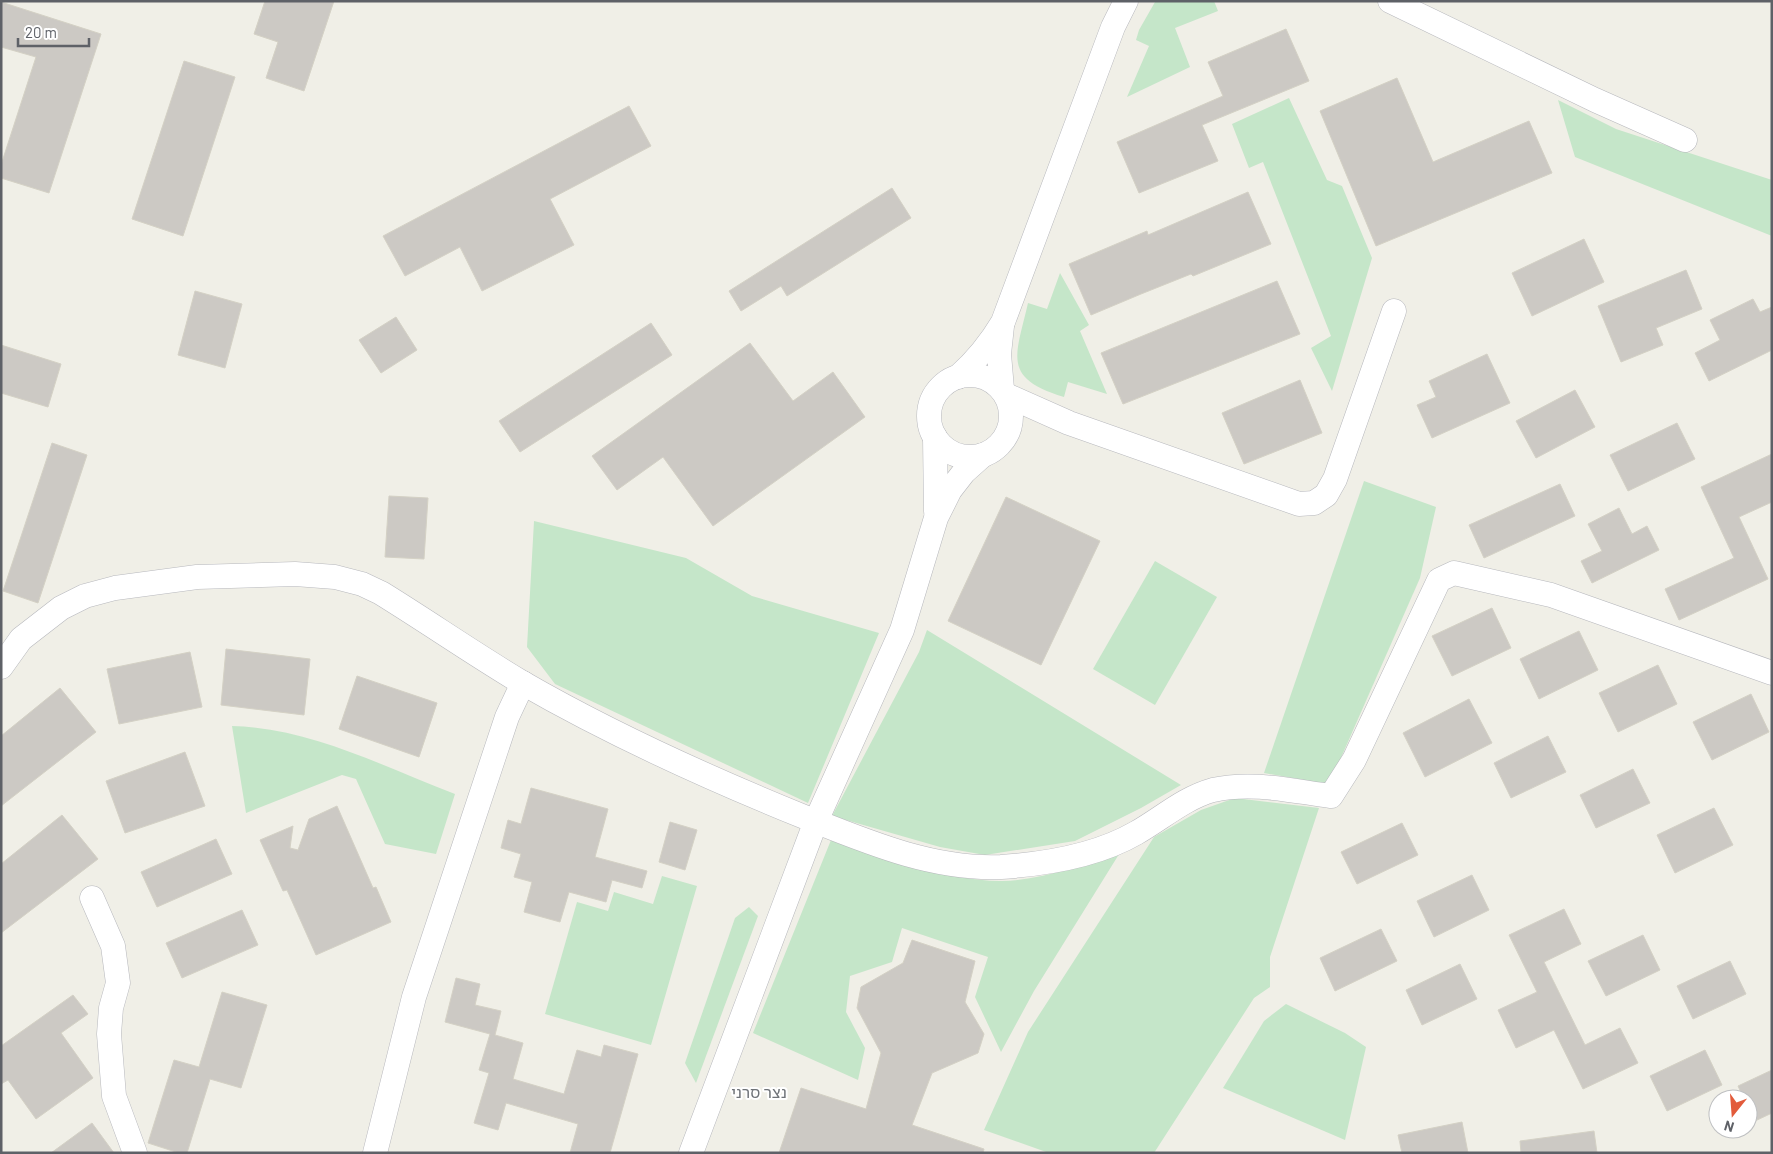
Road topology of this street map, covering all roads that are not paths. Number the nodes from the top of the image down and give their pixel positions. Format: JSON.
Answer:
{"nodes":[{"id":1,"x":1126,"y":1,"type":"edge"},
{"id":2,"x":1390,"y":1,"type":"edge"},
{"id":3,"x":1685,"y":140,"type":"dead end"},
{"id":4,"x":1394,"y":311,"type":"dead end"},
{"id":5,"x":1003,"y":322,"type":"junction"},
{"id":6,"x":958,"y":377,"type":"junction"},
{"id":7,"x":1004,"y":392,"type":"junction"},
{"id":8,"x":1069,"y":423,"type":"junction"},
{"id":9,"x":935,"y":437,"type":"junction"},
{"id":10,"x":1004,"y":440,"type":"junction"},
{"id":11,"x":983,"y":456,"type":"junction"},
{"id":12,"x":936,"y":518,"type":"junction"},
{"id":13,"x":1,"y":667,"type":"edge"},
{"id":14,"x":1772,"y":674,"type":"edge"},
{"id":15,"x":523,"y":683,"type":"junction"},
{"id":16,"x":816,"y":822,"type":"junction"},
{"id":17,"x":92,"y":898,"type":"dead end"},
{"id":18,"x":135,"y":1153,"type":"edge"},
{"id":19,"x":375,"y":1153,"type":"edge"},
{"id":20,"x":691,"y":1153,"type":"edge"}],
"edges":[{"from":1,"to":5,"type":"street"},
{"from":2,"to":3,"type":"street"},
{"from":4,"to":8,"type":"street"},
{"from":5,"to":6,"type":"street"},
{"from":5,"to":7,"type":"street"},
{"from":6,"to":7,"type":"street"},
{"from":6,"to":9,"type":"street"},
{"from":7,"to":8,"type":"street"},
{"from":7,"to":10,"type":"street"},
{"from":8,"to":10,"type":"street"},
{"from":9,"to":11,"type":"street"},
{"from":9,"to":12,"type":"street"},
{"from":10,"to":11,"type":"street"},
{"from":11,"to":12,"type":"street"},
{"from":12,"to":16,"type":"street"},
{"from":13,"to":15,"type":"street"},
{"from":14,"to":16,"type":"street"},
{"from":15,"to":16,"type":"street"},
{"from":15,"to":19,"type":"street"},
{"from":16,"to":20,"type":"street"},
{"from":17,"to":18,"type":"street"}]}
